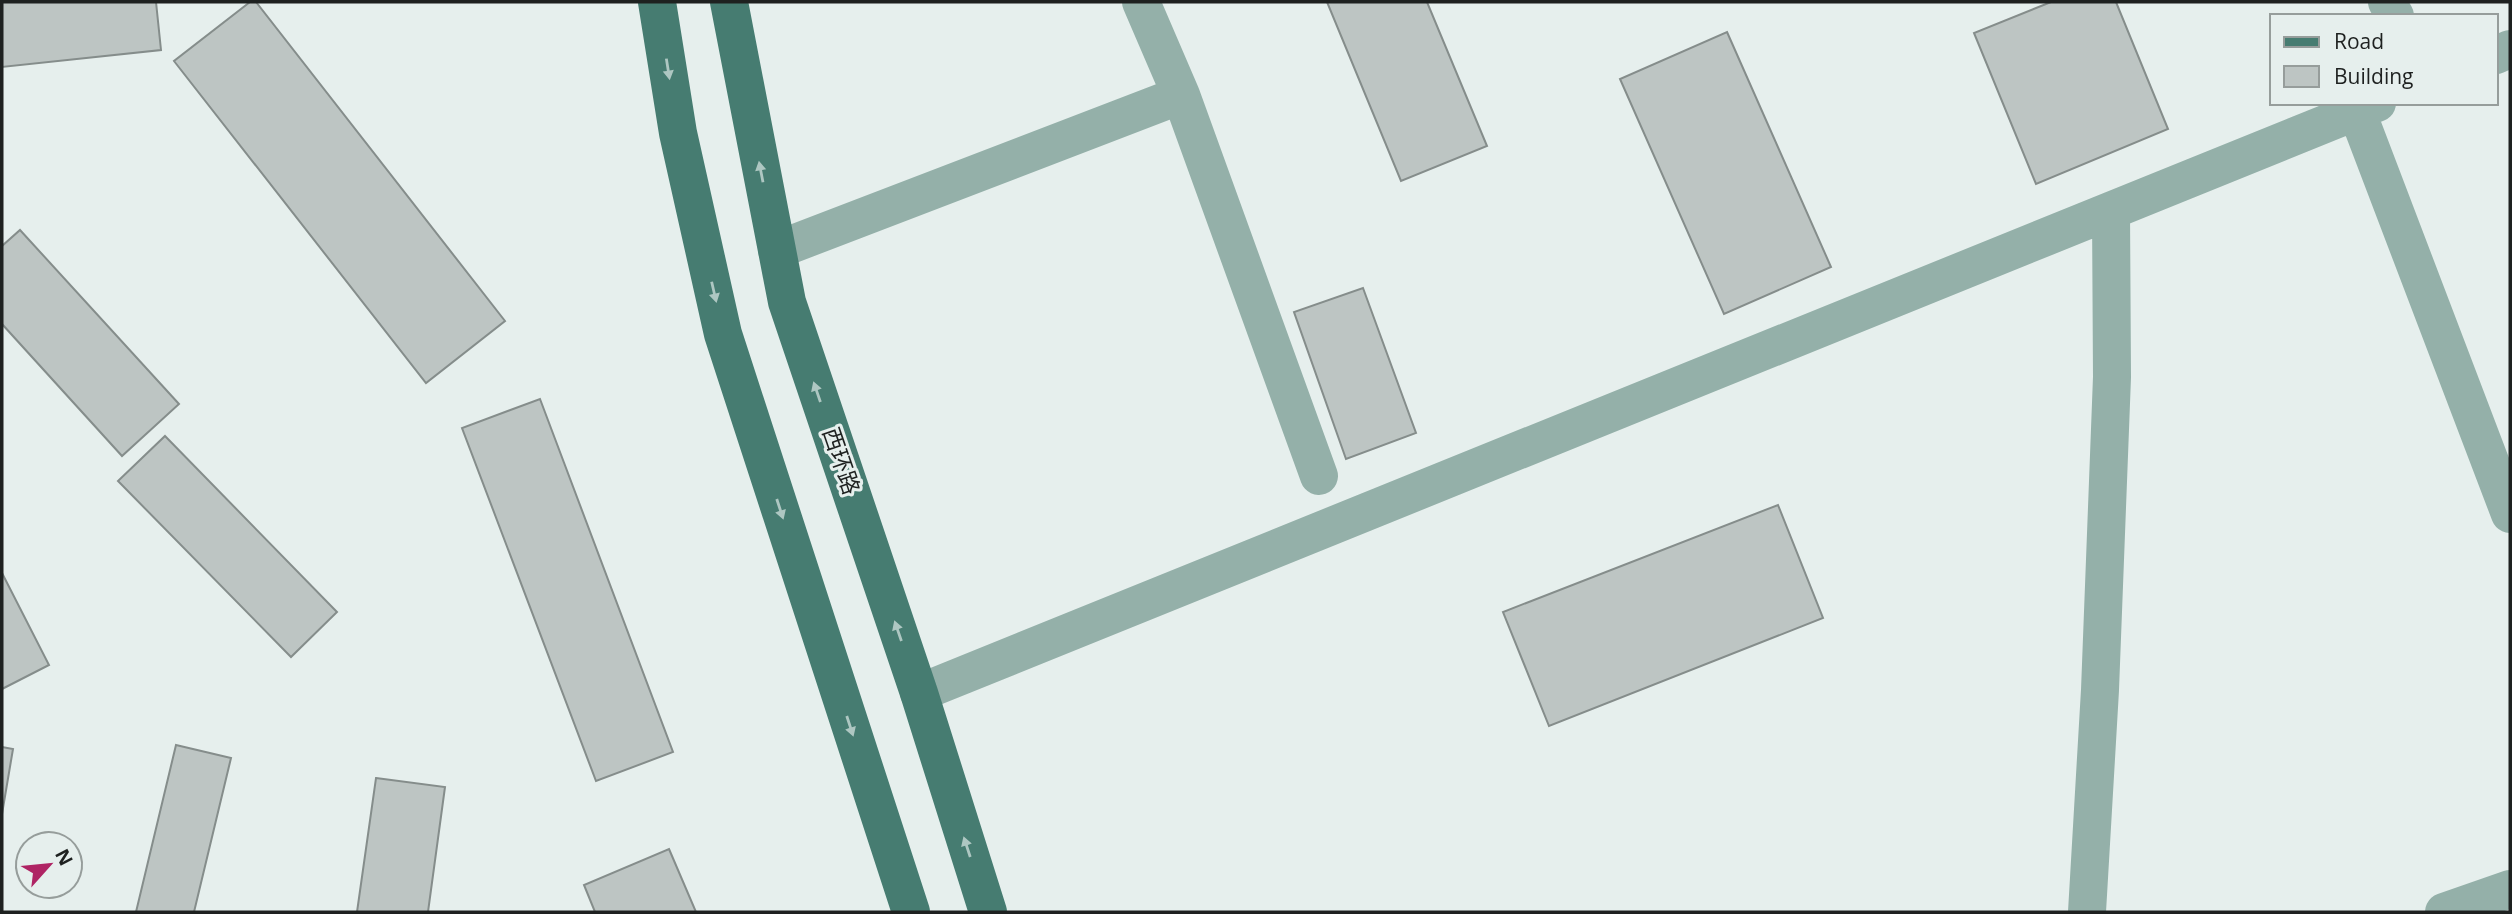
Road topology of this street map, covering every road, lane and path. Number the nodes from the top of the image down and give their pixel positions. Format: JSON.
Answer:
{"nodes":[{"id":1,"x":657,"y":2,"type":"edge"},
{"id":2,"x":729,"y":2,"type":"edge"},
{"id":3,"x":1141,"y":2,"type":"edge"},
{"id":4,"x":1181,"y":95,"type":"junction"},
{"id":5,"x":2367,"y":107,"type":"edge"},
{"id":6,"x":2111,"y":211,"type":"junction"},
{"id":7,"x":777,"y":250,"type":"junction"},
{"id":8,"x":1319,"y":476,"type":"dead end"},
{"id":9,"x":2510,"y":514,"type":"edge"},
{"id":10,"x":919,"y":693,"type":"junction"},
{"id":11,"x":2510,"y":889,"type":"edge"},
{"id":12,"x":911,"y":912,"type":"edge"},
{"id":13,"x":988,"y":912,"type":"edge"},
{"id":14,"x":2087,"y":912,"type":"edge"},
{"id":15,"x":2444,"y":912,"type":"edge"}],
"edges":[{"from":1,"to":12,"type":"main road","one_way":true},
{"from":7,"to":2,"type":"main road","name":"西环路","one_way":true},
{"from":3,"to":4,"type":"street"},
{"from":4,"to":7,"type":"street"},
{"from":4,"to":8,"type":"street"},
{"from":5,"to":6,"type":"street"},
{"from":5,"to":9,"type":"street"},
{"from":6,"to":10,"type":"street"},
{"from":6,"to":14,"type":"street"},
{"from":10,"to":7,"type":"main road","name":"西环路","one_way":true},
{"from":13,"to":10,"type":"main road","name":"西环路","one_way":true},
{"from":11,"to":15,"type":"street"}]}
